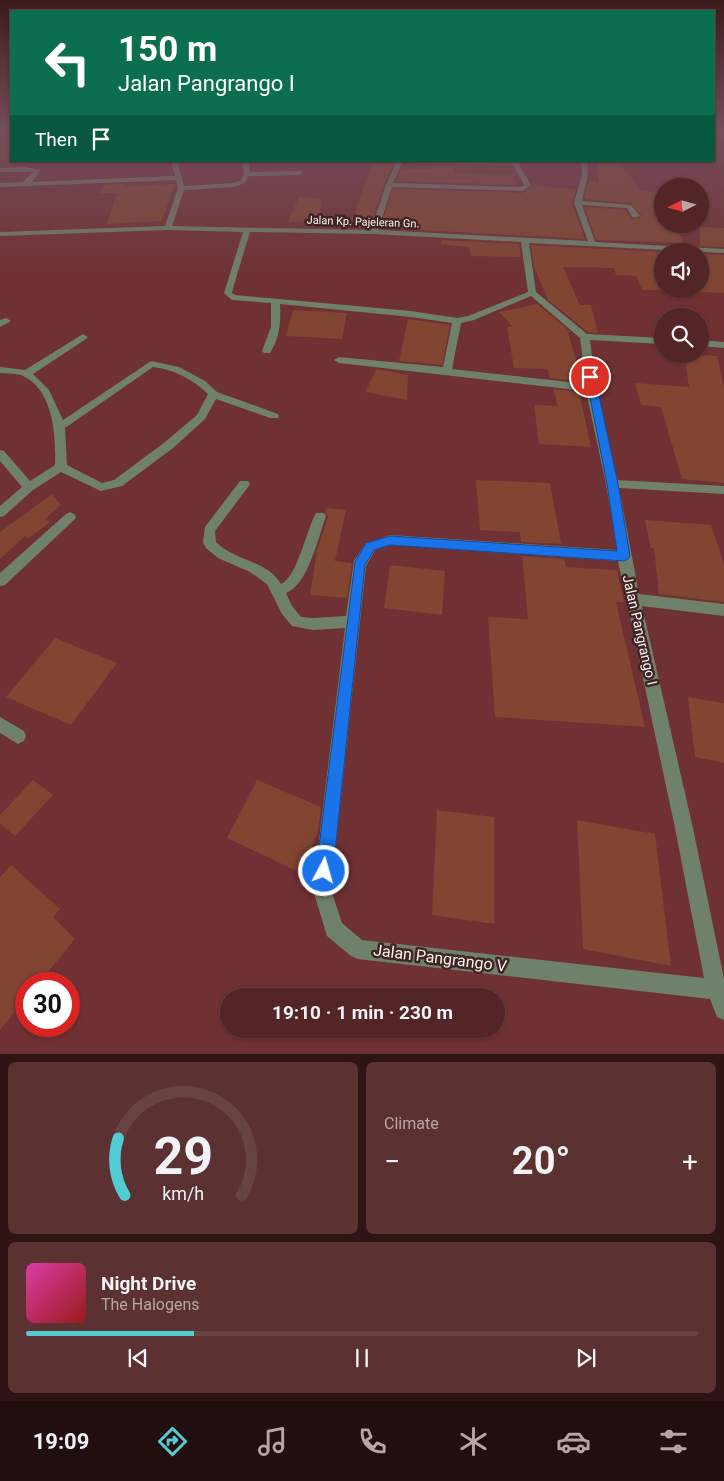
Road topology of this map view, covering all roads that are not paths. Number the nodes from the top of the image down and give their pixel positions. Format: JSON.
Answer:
{"nodes":[{"id":1,"x":29,"y":179,"type":"edge"},
{"id":2,"x":148,"y":179,"type":"edge"},
{"id":3,"x":179,"y":179,"type":"edge"},
{"id":4,"x":244,"y":179,"type":"edge"},
{"id":5,"x":392,"y":179,"type":"edge"},
{"id":6,"x":525,"y":179,"type":"edge"},
{"id":7,"x":584,"y":179,"type":"edge"},
{"id":8,"x":0,"y":184,"type":"edge"},
{"id":9,"x":24,"y":184,"type":"junction"},
{"id":10,"x":389,"y":185,"type":"junction"},
{"id":11,"x":181,"y":188,"type":"junction"},
{"id":12,"x":578,"y":203,"type":"junction"},
{"id":13,"x":636,"y":216,"type":"dead end"},
{"id":14,"x":168,"y":228,"type":"junction"},
{"id":15,"x":247,"y":230,"type":"junction"},
{"id":16,"x":374,"y":232,"type":"junction"},
{"id":17,"x":0,"y":234,"type":"edge"},
{"id":18,"x":525,"y":241,"type":"junction"},
{"id":19,"x":592,"y":243,"type":"junction"},
{"id":20,"x":724,"y":251,"type":"edge"},
{"id":21,"x":532,"y":293,"type":"junction"},
{"id":22,"x":275,"y":302,"type":"junction"},
{"id":23,"x":457,"y":321,"type":"junction"},
{"id":24,"x":83,"y":337,"type":"dead end"},
{"id":25,"x":585,"y":337,"type":"junction"},
{"id":26,"x":654,"y":341,"type":"edge"},
{"id":27,"x":709,"y":344,"type":"edge"},
{"id":28,"x":724,"y":345,"type":"edge"},
{"id":29,"x":266,"y":351,"type":"dead end"},
{"id":30,"x":339,"y":360,"type":"dead end"},
{"id":31,"x":0,"y":370,"type":"edge"},
{"id":32,"x":447,"y":371,"type":"junction"},
{"id":33,"x":26,"y":374,"type":"junction"},
{"id":34,"x":591,"y":388,"type":"junction"},
{"id":35,"x":212,"y":394,"type":"junction"},
{"id":36,"x":274,"y":416,"type":"dead end"},
{"id":37,"x":60,"y":427,"type":"junction"},
{"id":38,"x":0,"y":454,"type":"edge"},
{"id":39,"x":61,"y":467,"type":"junction"},
{"id":40,"x":244,"y":484,"type":"dead end"},
{"id":41,"x":612,"y":484,"type":"junction"},
{"id":42,"x":29,"y":487,"type":"junction"},
{"id":43,"x":724,"y":490,"type":"edge"},
{"id":44,"x":0,"y":513,"type":"edge"},
{"id":45,"x":70,"y":516,"type":"dead end"},
{"id":46,"x":320,"y":516,"type":"dead end"},
{"id":47,"x":624,"y":556,"type":"junction"},
{"id":48,"x":0,"y":580,"type":"edge"},
{"id":49,"x":279,"y":590,"type":"junction"},
{"id":50,"x":633,"y":599,"type":"junction"},
{"id":51,"x":724,"y":610,"type":"edge"},
{"id":52,"x":352,"y":622,"type":"junction"},
{"id":53,"x":0,"y":724,"type":"edge"},
{"id":54,"x":18,"y":736,"type":"dead end"},
{"id":55,"x":716,"y":990,"type":"junction"},
{"id":56,"x":724,"y":1010,"type":"edge"}],
"edges":[{"from":1,"to":9,"type":"street"},
{"from":2,"to":9,"type":"street"},
{"from":3,"to":11,"type":"street"},
{"from":4,"to":11,"type":"street"},
{"from":5,"to":10,"type":"street"},
{"from":6,"to":10,"type":"street"},
{"from":7,"to":12,"type":"street"},
{"from":8,"to":9,"type":"street"},
{"from":10,"to":16,"type":"street"},
{"from":11,"to":14,"type":"street"},
{"from":12,"to":13,"type":"street"},
{"from":12,"to":19,"type":"street"},
{"from":14,"to":15,"type":"street","name":"Jalan Kp. Pajeleran Gn."},
{"from":14,"to":17,"type":"street","name":"Jalan Kp. Pajeleran Gn."},
{"from":15,"to":16,"type":"street","name":"Jalan Kp. Pajeleran Gn."},
{"from":15,"to":22,"type":"street"},
{"from":16,"to":18,"type":"street","name":"Jalan Kp. Pajeleran Gn."},
{"from":18,"to":19,"type":"street","name":"Jalan Kp. Pajeleran Gn."},
{"from":18,"to":21,"type":"street"},
{"from":19,"to":20,"type":"street","name":"Jalan Kp. Pajeleran Gn."},
{"from":21,"to":23,"type":"street"},
{"from":21,"to":25,"type":"street"},
{"from":22,"to":23,"type":"street"},
{"from":22,"to":29,"type":"street"},
{"from":23,"to":32,"type":"street"},
{"from":24,"to":33,"type":"street"},
{"from":25,"to":26,"type":"street"},
{"from":25,"to":34,"type":"street","name":"Jalan Pangrango I"},
{"from":27,"to":28,"type":"street"},
{"from":30,"to":32,"type":"street"},
{"from":31,"to":33,"type":"street"},
{"from":32,"to":34,"type":"street"},
{"from":33,"to":37,"type":"street"},
{"from":34,"to":41,"type":"street","name":"Jalan Pangrango I"},
{"from":35,"to":36,"type":"street"},
{"from":35,"to":37,"type":"street"},
{"from":35,"to":39,"type":"street"},
{"from":37,"to":39,"type":"street"},
{"from":38,"to":42,"type":"street"},
{"from":39,"to":42,"type":"street"},
{"from":40,"to":49,"type":"street"},
{"from":41,"to":43,"type":"street"},
{"from":41,"to":47,"type":"street","name":"Jalan Pangrango I"},
{"from":42,"to":44,"type":"street"},
{"from":45,"to":48,"type":"street"},
{"from":46,"to":49,"type":"street"},
{"from":47,"to":50,"type":"street","name":"Jalan Pangrango I"},
{"from":47,"to":52,"type":"street","name":"Jalan Pangrango V"},
{"from":49,"to":52,"type":"street"},
{"from":50,"to":51,"type":"street"},
{"from":50,"to":55,"type":"street","name":"Jalan Pangrango I"},
{"from":52,"to":55,"type":"street","name":"Jalan Pangrango V"},
{"from":53,"to":54,"type":"street"},
{"from":55,"to":56,"type":"street","name":"Jalan Pangrango I"}]}
